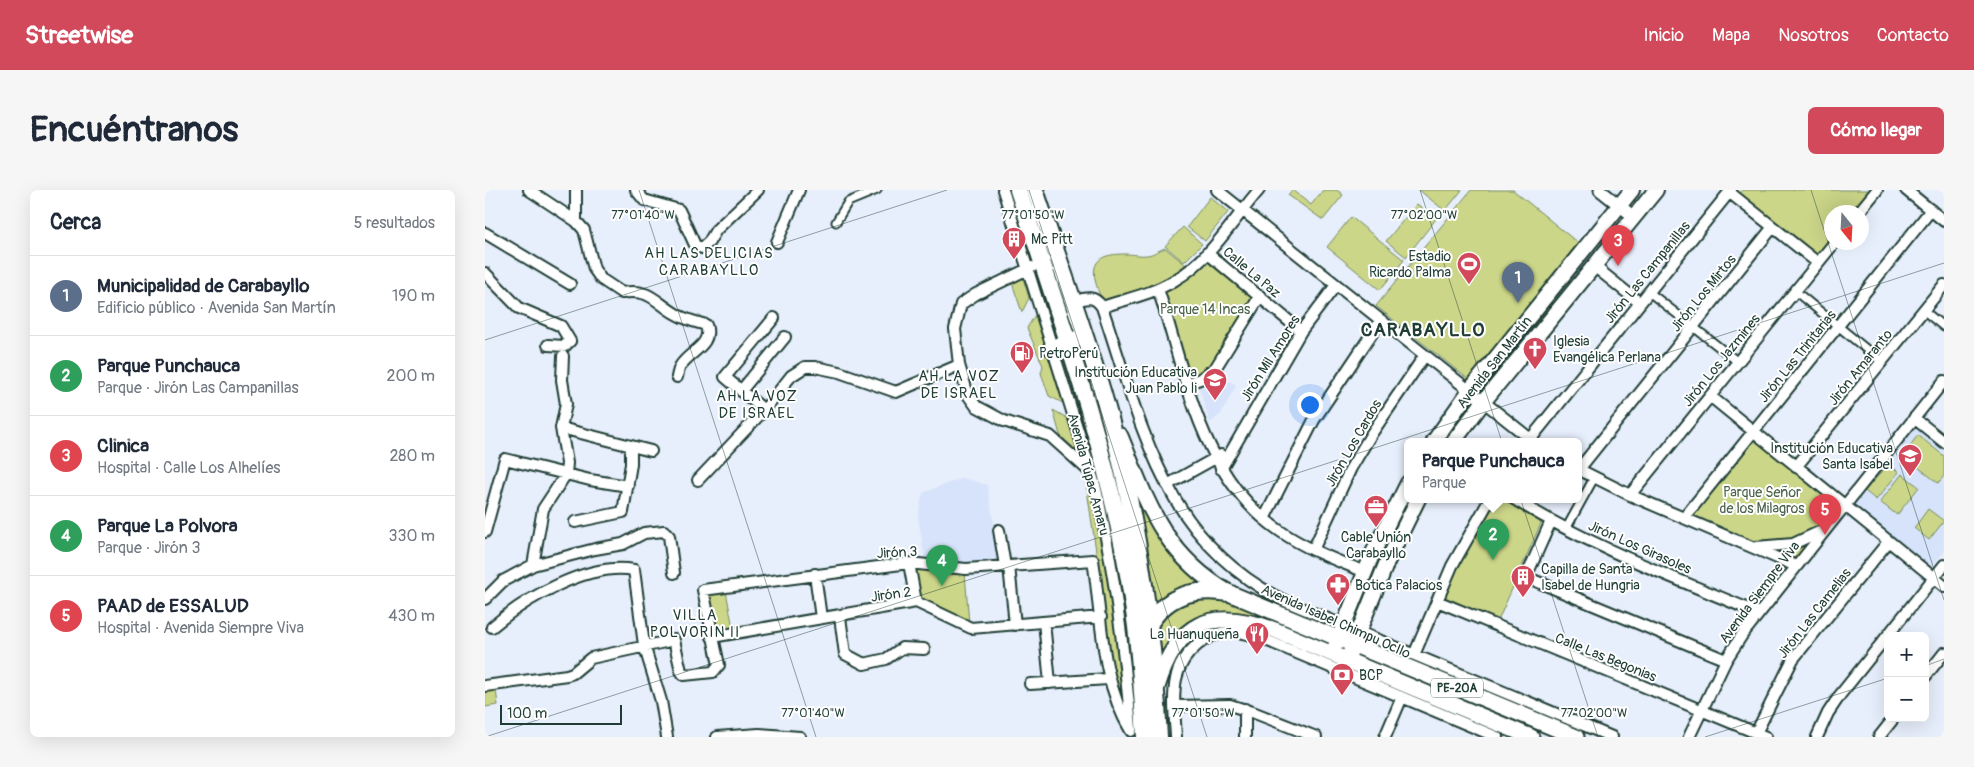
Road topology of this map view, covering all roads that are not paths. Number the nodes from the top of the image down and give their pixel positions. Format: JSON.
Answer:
{"nodes":[{"id":1,"x":529,"y":190,"type":"edge"},
{"id":2,"x":576,"y":190,"type":"edge"},
{"id":3,"x":636,"y":190,"type":"edge"},
{"id":4,"x":758,"y":190,"type":"edge"},
{"id":5,"x":799,"y":190,"type":"edge"},
{"id":6,"x":877,"y":190,"type":"edge"},
{"id":7,"x":1003,"y":190,"type":"edge"},
{"id":8,"x":1018,"y":190,"type":"edge"},
{"id":9,"x":1035,"y":190,"type":"edge"},
{"id":10,"x":1217,"y":190,"type":"edge"},
{"id":11,"x":1259,"y":190,"type":"edge"},
{"id":12,"x":1600,"y":190,"type":"edge"},
{"id":13,"x":1631,"y":190,"type":"edge"},
{"id":14,"x":1656,"y":190,"type":"edge"},
{"id":15,"x":1877,"y":190,"type":"edge"},
{"id":16,"x":1906,"y":190,"type":"edge"},
{"id":17,"x":1730,"y":191,"type":"edge"},
{"id":18,"x":1646,"y":202,"type":"junction"},
{"id":19,"x":1865,"y":205,"type":"edge"},
{"id":20,"x":1619,"y":206,"type":"junction"},
{"id":21,"x":1242,"y":210,"type":"junction"},
{"id":22,"x":1931,"y":210,"type":"junction"},
{"id":23,"x":1634,"y":217,"type":"junction"},
{"id":24,"x":576,"y":221,"type":"junction"},
{"id":25,"x":1944,"y":221,"type":"edge"},
{"id":26,"x":836,"y":222,"type":"dead end"},
{"id":27,"x":1773,"y":227,"type":"junction"},
{"id":28,"x":485,"y":233,"type":"edge"},
{"id":29,"x":777,"y":242,"type":"dead end"},
{"id":30,"x":1829,"y":250,"type":"edge"},
{"id":31,"x":1207,"y":253,"type":"junction"},
{"id":32,"x":1818,"y":263,"type":"junction"},
{"id":33,"x":1035,"y":266,"type":"junction"},
{"id":34,"x":1594,"y":266,"type":"junction"},
{"id":35,"x":485,"y":273,"type":"edge"},
{"id":36,"x":570,"y":284,"type":"dead end"},
{"id":37,"x":1336,"y":285,"type":"junction"},
{"id":38,"x":1944,"y":285,"type":"edge"},
{"id":39,"x":1158,"y":289,"type":"junction"},
{"id":40,"x":1795,"y":291,"type":"junction"},
{"id":41,"x":1649,"y":292,"type":"junction"},
{"id":42,"x":1260,"y":296,"type":"junction"},
{"id":43,"x":1072,"y":302,"type":"junction"},
{"id":44,"x":1640,"y":303,"type":"junction"},
{"id":45,"x":1102,"y":307,"type":"junction"},
{"id":46,"x":1923,"y":310,"type":"junction"},
{"id":47,"x":773,"y":318,"type":"dead end"},
{"id":48,"x":1381,"y":320,"type":"junction"},
{"id":49,"x":1838,"y":326,"type":"junction"},
{"id":50,"x":1693,"y":327,"type":"junction"},
{"id":51,"x":1944,"y":327,"type":"edge"},
{"id":52,"x":1301,"y":331,"type":"junction"},
{"id":53,"x":785,"y":337,"type":"dead end"},
{"id":54,"x":1084,"y":337,"type":"junction"},
{"id":55,"x":1068,"y":342,"type":"junction"},
{"id":56,"x":548,"y":345,"type":"dead end"},
{"id":57,"x":1052,"y":348,"type":"junction"},
{"id":58,"x":1425,"y":355,"type":"junction"},
{"id":59,"x":563,"y":356,"type":"dead end"},
{"id":60,"x":1738,"y":362,"type":"junction"},
{"id":61,"x":1881,"y":362,"type":"junction"},
{"id":62,"x":959,"y":365,"type":"junction"},
{"id":63,"x":677,"y":377,"type":"dead end"},
{"id":64,"x":1944,"y":381,"type":"edge"},
{"id":65,"x":1188,"y":383,"type":"junction"},
{"id":66,"x":741,"y":390,"type":"junction"},
{"id":67,"x":1470,"y":390,"type":"junction"},
{"id":68,"x":1103,"y":395,"type":"junction"},
{"id":69,"x":1710,"y":396,"type":"junction"},
{"id":70,"x":1484,"y":401,"type":"junction"},
{"id":71,"x":764,"y":410,"type":"junction"},
{"id":72,"x":1914,"y":418,"type":"junction"},
{"id":73,"x":561,"y":428,"type":"junction"},
{"id":74,"x":1753,"y":432,"type":"junction"},
{"id":75,"x":1436,"y":438,"type":"edge"},
{"id":76,"x":1456,"y":438,"type":"edge"},
{"id":77,"x":1527,"y":438,"type":"edge"},
{"id":78,"x":1533,"y":438,"type":"edge"},
{"id":79,"x":1944,"y":442,"type":"edge"},
{"id":80,"x":631,"y":446,"type":"junction"},
{"id":81,"x":1233,"y":448,"type":"junction"},
{"id":82,"x":651,"y":451,"type":"dead end"},
{"id":83,"x":1215,"y":458,"type":"junction"},
{"id":84,"x":1582,"y":464,"type":"edge"},
{"id":85,"x":1796,"y":467,"type":"junction"},
{"id":86,"x":1221,"y":469,"type":"junction"},
{"id":87,"x":1582,"y":471,"type":"edge"},
{"id":88,"x":567,"y":474,"type":"junction"},
{"id":89,"x":1092,"y":474,"type":"junction"},
{"id":90,"x":1594,"y":478,"type":"junction"},
{"id":91,"x":698,"y":480,"type":"dead end"},
{"id":92,"x":1167,"y":485,"type":"junction"},
{"id":93,"x":628,"y":486,"type":"junction"},
{"id":94,"x":1404,"y":490,"type":"edge"},
{"id":95,"x":1630,"y":495,"type":"junction"},
{"id":96,"x":1582,"y":500,"type":"edge"},
{"id":97,"x":1416,"y":503,"type":"edge"},
{"id":98,"x":1488,"y":503,"type":"edge"},
{"id":99,"x":1522,"y":503,"type":"edge"},
{"id":100,"x":1580,"y":503,"type":"edge"},
{"id":101,"x":1844,"y":506,"type":"junction"},
{"id":102,"x":487,"y":517,"type":"edge"},
{"id":103,"x":1684,"y":518,"type":"junction"},
{"id":104,"x":1264,"y":519,"type":"junction"},
{"id":105,"x":1551,"y":521,"type":"junction"},
{"id":106,"x":575,"y":522,"type":"dead end"},
{"id":107,"x":1826,"y":528,"type":"junction"},
{"id":108,"x":1566,"y":529,"type":"junction"},
{"id":109,"x":999,"y":530,"type":"dead end"},
{"id":110,"x":485,"y":532,"type":"edge"},
{"id":111,"x":1888,"y":542,"type":"junction"},
{"id":112,"x":1752,"y":547,"type":"junction"},
{"id":113,"x":1313,"y":550,"type":"junction"},
{"id":114,"x":909,"y":563,"type":"junction"},
{"id":115,"x":533,"y":565,"type":"junction"},
{"id":116,"x":1944,"y":565,"type":"edge"},
{"id":117,"x":1007,"y":566,"type":"junction"},
{"id":118,"x":1796,"y":566,"type":"junction"},
{"id":119,"x":1365,"y":572,"type":"junction"},
{"id":120,"x":674,"y":573,"type":"dead end"},
{"id":121,"x":815,"y":574,"type":"junction"},
{"id":122,"x":1934,"y":578,"type":"junction"},
{"id":123,"x":1944,"y":586,"type":"edge"},
{"id":124,"x":1229,"y":593,"type":"junction"},
{"id":125,"x":485,"y":599,"type":"edge"},
{"id":126,"x":1437,"y":601,"type":"junction"},
{"id":127,"x":916,"y":602,"type":"junction"},
{"id":128,"x":1758,"y":613,"type":"junction"},
{"id":129,"x":839,"y":617,"type":"junction"},
{"id":130,"x":1101,"y":617,"type":"junction"},
{"id":131,"x":821,"y":618,"type":"junction"},
{"id":132,"x":1044,"y":622,"type":"junction"},
{"id":133,"x":1150,"y":622,"type":"junction"},
{"id":134,"x":1015,"y":624,"type":"junction"},
{"id":135,"x":491,"y":627,"type":"dead end"},
{"id":136,"x":1341,"y":632,"type":"junction"},
{"id":137,"x":712,"y":637,"type":"junction"},
{"id":138,"x":1356,"y":638,"type":"junction"},
{"id":139,"x":644,"y":645,"type":"junction"},
{"id":140,"x":924,"y":649,"type":"dead end"},
{"id":141,"x":1139,"y":652,"type":"junction"},
{"id":142,"x":1944,"y":653,"type":"edge"},
{"id":143,"x":1414,"y":655,"type":"junction"},
{"id":144,"x":1330,"y":660,"type":"junction"},
{"id":145,"x":1726,"y":660,"type":"junction"},
{"id":146,"x":1345,"y":666,"type":"junction"},
{"id":147,"x":1929,"y":672,"type":"edge"},
{"id":148,"x":1108,"y":679,"type":"junction"},
{"id":149,"x":1050,"y":683,"type":"junction"},
{"id":150,"x":1030,"y":684,"type":"dead end"},
{"id":151,"x":485,"y":686,"type":"edge"},
{"id":152,"x":1152,"y":692,"type":"junction"},
{"id":153,"x":1402,"y":697,"type":"junction"},
{"id":154,"x":1174,"y":706,"type":"junction"},
{"id":155,"x":1245,"y":709,"type":"junction"},
{"id":156,"x":1701,"y":711,"type":"junction"},
{"id":157,"x":1890,"y":722,"type":"edge"},
{"id":158,"x":1756,"y":733,"type":"junction"},
{"id":159,"x":1136,"y":735,"type":"edge"},
{"id":160,"x":667,"y":737,"type":"edge"},
{"id":161,"x":717,"y":737,"type":"edge"},
{"id":162,"x":800,"y":737,"type":"edge"},
{"id":163,"x":1159,"y":737,"type":"edge"},
{"id":164,"x":1176,"y":737,"type":"edge"},
{"id":165,"x":1245,"y":737,"type":"edge"},
{"id":166,"x":1316,"y":737,"type":"edge"},
{"id":167,"x":1385,"y":737,"type":"edge"},
{"id":168,"x":1497,"y":737,"type":"edge"},
{"id":169,"x":1531,"y":737,"type":"edge"},
{"id":170,"x":1576,"y":737,"type":"edge"},
{"id":171,"x":1612,"y":737,"type":"edge"},
{"id":172,"x":1689,"y":737,"type":"edge"},
{"id":173,"x":1766,"y":737,"type":"edge"},
{"id":174,"x":1817,"y":737,"type":"edge"},
{"id":175,"x":1879,"y":737,"type":"edge"}],
"edges":[{"from":1,"to":24,"type":"street"},
{"from":2,"to":24,"type":"street"},
{"from":3,"to":4,"type":"street"},
{"from":5,"to":29,"type":"street"},
{"from":6,"to":26,"type":"street"},
{"from":7,"to":33,"type":"street","name":"Avenida Túpac Amaru"},
{"from":8,"to":33,"type":"highway","name":"Avenida Túpac Amaru"},
{"from":9,"to":43,"type":"highway","name":"Avenida Túpac Amaru"},
{"from":10,"to":21,"type":"street"},
{"from":11,"to":21,"type":"street"},
{"from":12,"to":20,"type":"street"},
{"from":13,"to":18,"type":"street"},
{"from":13,"to":20,"type":"main road","name":"Avenida San Martín"},
{"from":14,"to":18,"type":"main road","name":"Avenida San Martín"},
{"from":15,"to":19,"type":"street"},
{"from":16,"to":22,"type":"street"},
{"from":17,"to":27,"type":"street"},
{"from":17,"to":41,"type":"street","name":"Jirón Las Campanillas"},
{"from":18,"to":23,"type":"main road","name":"Avenida San Martín"},
{"from":20,"to":23,"type":"street"},
{"from":20,"to":67,"type":"main road","name":"Avenida San Martín"},
{"from":21,"to":31,"type":"street"},
{"from":21,"to":37,"type":"street"},
{"from":22,"to":25,"type":"street"},
{"from":22,"to":49,"type":"street","name":"Jirón Las Trinitarias"},
{"from":23,"to":34,"type":"main road","name":"Avenida San Martín"},
{"from":24,"to":63,"type":"street"},
{"from":27,"to":32,"type":"street"},
{"from":27,"to":50,"type":"street","name":"Jirón Los Mirtos"},
{"from":28,"to":36,"type":"street"},
{"from":30,"to":32,"type":"street","name":"Jirón Los Jazmines"},
{"from":31,"to":39,"type":"street"},
{"from":31,"to":42,"type":"street","name":"Calle La Paz"},
{"from":32,"to":40,"type":"street","name":"Jirón Los Jazmines"},
{"from":33,"to":55,"type":"highway","name":"Avenida Túpac Amaru"},
{"from":33,"to":57,"type":"street","name":"Avenida Túpac Amaru"},
{"from":33,"to":62,"type":"street"},
{"from":34,"to":44,"type":"street"},
{"from":34,"to":70,"type":"main road","name":"Avenida San Martín"},
{"from":35,"to":56,"type":"street"},
{"from":37,"to":48,"type":"street"},
{"from":37,"to":52,"type":"street","name":"Jirón Mil Amores"},
{"from":38,"to":46,"type":"street","name":"Jirón Amaranto"},
{"from":39,"to":45,"type":"street"},
{"from":39,"to":65,"type":"street"},
{"from":40,"to":49,"type":"street"},
{"from":40,"to":60,"type":"street","name":"Jirón Los Jazmines"},
{"from":41,"to":44,"type":"street","name":"Jirón Las Campanillas"},
{"from":41,"to":50,"type":"street"},
{"from":42,"to":52,"type":"street","name":"Calle La Paz"},
{"from":42,"to":65,"type":"street"},
{"from":43,"to":45,"type":"street"},
{"from":43,"to":54,"type":"highway","name":"Avenida Túpac Amaru"},
{"from":44,"to":78,"type":"street","name":"Jirón Las Campanillas"},
{"from":45,"to":92,"type":"street","name":"Avenida Isabel Chimpu Ocllo"},
{"from":46,"to":51,"type":"street"},
{"from":46,"to":61,"type":"street","name":"Jirón Amaranto"},
{"from":47,"to":66,"type":"street"},
{"from":48,"to":58,"type":"street"},
{"from":48,"to":104,"type":"street"},
{"from":49,"to":61,"type":"street"},
{"from":49,"to":74,"type":"street","name":"Jirón Las Trinitarias"},
{"from":50,"to":60,"type":"street"},
{"from":50,"to":84,"type":"street","name":"Jirón Los Mirtos"},
{"from":52,"to":81,"type":"street","name":"Jirón Mil Amores"},
{"from":53,"to":66,"type":"street"},
{"from":54,"to":55,"type":"highway"},
{"from":54,"to":68,"type":"highway","name":"Avenida Túpac Amaru"},
{"from":55,"to":57,"type":"highway"},
{"from":55,"to":141,"type":"highway","name":"Avenida Túpac Amaru"},
{"from":57,"to":89,"type":"street","name":"Avenida Túpac Amaru"},
{"from":58,"to":67,"type":"street"},
{"from":58,"to":113,"type":"street","name":"Jirón Los Cardos"},
{"from":59,"to":73,"type":"street"},
{"from":60,"to":69,"type":"street","name":"Jirón Los Jazmines"},
{"from":61,"to":85,"type":"street","name":"Jirón Amaranto"},
{"from":62,"to":71,"type":"street"},
{"from":62,"to":89,"type":"street"},
{"from":64,"to":72,"type":"street","name":"Avenida Siempre Viva"},
{"from":65,"to":83,"type":"street"},
{"from":66,"to":71,"type":"street"},
{"from":67,"to":70,"type":"street"},
{"from":67,"to":75,"type":"main road","name":"Avenida San Martín"},
{"from":68,"to":124,"type":"main road","name":"Avenida Isabel Chimpu Ocllo","number":"PE-20A"},
{"from":68,"to":133,"type":"highway","name":"Avenida Túpac Amaru","number":"PE-20A"},
{"from":69,"to":74,"type":"street"},
{"from":69,"to":95,"type":"street","name":"Jirón Los Jazmines"},
{"from":70,"to":76,"type":"main road","name":"Avenida San Martín"},
{"from":70,"to":77,"type":"street"},
{"from":71,"to":91,"type":"street"},
{"from":72,"to":79,"type":"street"},
{"from":72,"to":101,"type":"street","name":"Avenida Siempre Viva"},
{"from":73,"to":80,"type":"street"},
{"from":73,"to":88,"type":"street"},
{"from":74,"to":85,"type":"street"},
{"from":74,"to":103,"type":"street","name":"Jirón Las Trinitarias"},
{"from":80,"to":82,"type":"street"},
{"from":80,"to":93,"type":"street"},
{"from":81,"to":83,"type":"street"},
{"from":81,"to":86,"type":"street","name":"Jirón Mil Amores"},
{"from":83,"to":86,"type":"street"},
{"from":83,"to":92,"type":"street"},
{"from":85,"to":101,"type":"street"},
{"from":86,"to":104,"type":"street"},
{"from":87,"to":90,"type":"street"},
{"from":88,"to":93,"type":"street"},
{"from":88,"to":102,"type":"street"},
{"from":88,"to":115,"type":"street"},
{"from":89,"to":159,"type":"street","name":"Avenida Túpac Amaru"},
{"from":90,"to":95,"type":"street"},
{"from":90,"to":96,"type":"street"},
{"from":92,"to":136,"type":"street","name":"Avenida Isabel Chimpu Ocllo"},
{"from":93,"to":106,"type":"street"},
{"from":94,"to":119,"type":"main road"},
{"from":95,"to":103,"type":"street"},
{"from":97,"to":138,"type":"main road"},
{"from":98,"to":126,"type":"street"},
{"from":99,"to":105,"type":"street","name":"Jirón Los Girasoles"},
{"from":100,"to":108,"type":"street"},
{"from":101,"to":107,"type":"street","name":"Avenida Siempre Viva"},
{"from":101,"to":111,"type":"street"},
{"from":102,"to":110,"type":"street"},
{"from":103,"to":112,"type":"street"},
{"from":104,"to":113,"type":"street"},
{"from":105,"to":108,"type":"street","name":"Jirón Los Girasoles"},
{"from":105,"to":145,"type":"street"},
{"from":107,"to":112,"type":"street"},
{"from":107,"to":118,"type":"street","name":"Avenida Siempre Viva"},
{"from":108,"to":128,"type":"street","name":"Jirón Los Girasoles"},
{"from":109,"to":117,"type":"street"},
{"from":111,"to":122,"type":"street"},
{"from":111,"to":158,"type":"street","name":"Jirón Las Camelias"},
{"from":112,"to":118,"type":"street"},
{"from":113,"to":119,"type":"street"},
{"from":114,"to":117,"type":"street","name":"Jirón 3"},
{"from":114,"to":121,"type":"street","name":"Jirón 3"},
{"from":114,"to":127,"type":"street"},
{"from":115,"to":120,"type":"street"},
{"from":115,"to":125,"type":"street"},
{"from":116,"to":122,"type":"street"},
{"from":117,"to":130,"type":"street","name":"Jirón 3"},
{"from":117,"to":134,"type":"street"},
{"from":118,"to":128,"type":"street","name":"Avenida Siempre Viva"},
{"from":119,"to":136,"type":"main road"},
{"from":121,"to":131,"type":"street"},
{"from":121,"to":137,"type":"street","name":"Jirón 3"},
{"from":122,"to":123,"type":"street"},
{"from":122,"to":174,"type":"street"},
{"from":124,"to":133,"type":"highway"},
{"from":124,"to":136,"type":"main road","name":"Avenida Isabel Chimpu Ocllo","number":"PE-20A"},
{"from":126,"to":143,"type":"street"},
{"from":126,"to":156,"type":"street","name":"Calle Las Begonias"},
{"from":127,"to":129,"type":"street","name":"Jirón 2"},
{"from":127,"to":134,"type":"street","name":"Jirón 2"},
{"from":128,"to":145,"type":"street","name":"Avenida Siempre Viva"},
{"from":129,"to":131,"type":"street","name":"Jirón 2"},
{"from":129,"to":140,"type":"street"},
{"from":130,"to":132,"type":"street","name":"Jirón 2"},
{"from":130,"to":148,"type":"street"},
{"from":131,"to":137,"type":"street","name":"Jirón 2"},
{"from":132,"to":134,"type":"street","name":"Jirón 2"},
{"from":132,"to":149,"type":"street"},
{"from":133,"to":141,"type":"highway"},
{"from":133,"to":152,"type":"highway","name":"Avenida Túpac Amaru","number":"PE-20A"},
{"from":135,"to":139,"type":"street"},
{"from":136,"to":138,"type":"main road","name":"Avenida Isabel Chimpu Ocllo","number":"PE-20A"},
{"from":136,"to":144,"type":"main road"},
{"from":137,"to":139,"type":"street"},
{"from":138,"to":143,"type":"street","name":"Avenida Isabel Chimpu Ocllo"},
{"from":138,"to":146,"type":"main road"},
{"from":138,"to":170,"type":"main road","name":"Avenida Isabel Chimpu Ocllo","number":"PE-20A"},
{"from":139,"to":151,"type":"street"},
{"from":139,"to":160,"type":"street"},
{"from":141,"to":152,"type":"highway","name":"Avenida Túpac Amaru","number":"PE-20A"},
{"from":142,"to":147,"type":"street"},
{"from":143,"to":171,"type":"street","name":"Avenida Isabel Chimpu Ocllo"},
{"from":144,"to":146,"type":"main road","number":"PE-20A"},
{"from":144,"to":152,"type":"main road","number":"PE-20A"},
{"from":144,"to":154,"type":"street"},
{"from":145,"to":156,"type":"street","name":"Avenida Siempre Viva"},
{"from":146,"to":153,"type":"street"},
{"from":146,"to":169,"type":"main road","number":"PE-20A"},
{"from":148,"to":149,"type":"street"},
{"from":148,"to":159,"type":"street"},
{"from":149,"to":150,"type":"street"},
{"from":152,"to":159,"type":"highway","name":"Avenida Túpac Amaru","number":"PE-20A"},
{"from":152,"to":163,"type":"highway","name":"Avenida Túpac Amaru","number":"PE-20A"},
{"from":153,"to":167,"type":"street"},
{"from":153,"to":168,"type":"street"},
{"from":154,"to":155,"type":"street"},
{"from":154,"to":164,"type":"street"},
{"from":155,"to":165,"type":"street"},
{"from":155,"to":166,"type":"street"},
{"from":156,"to":158,"type":"street","name":"Calle Las Begonias"},
{"from":156,"to":172,"type":"street","name":"Avenida Siempre Viva"},
{"from":157,"to":175,"type":"street"},
{"from":158,"to":173,"type":"street","name":"Calle Las Begonias"},
{"from":161,"to":162,"type":"street"}]}
